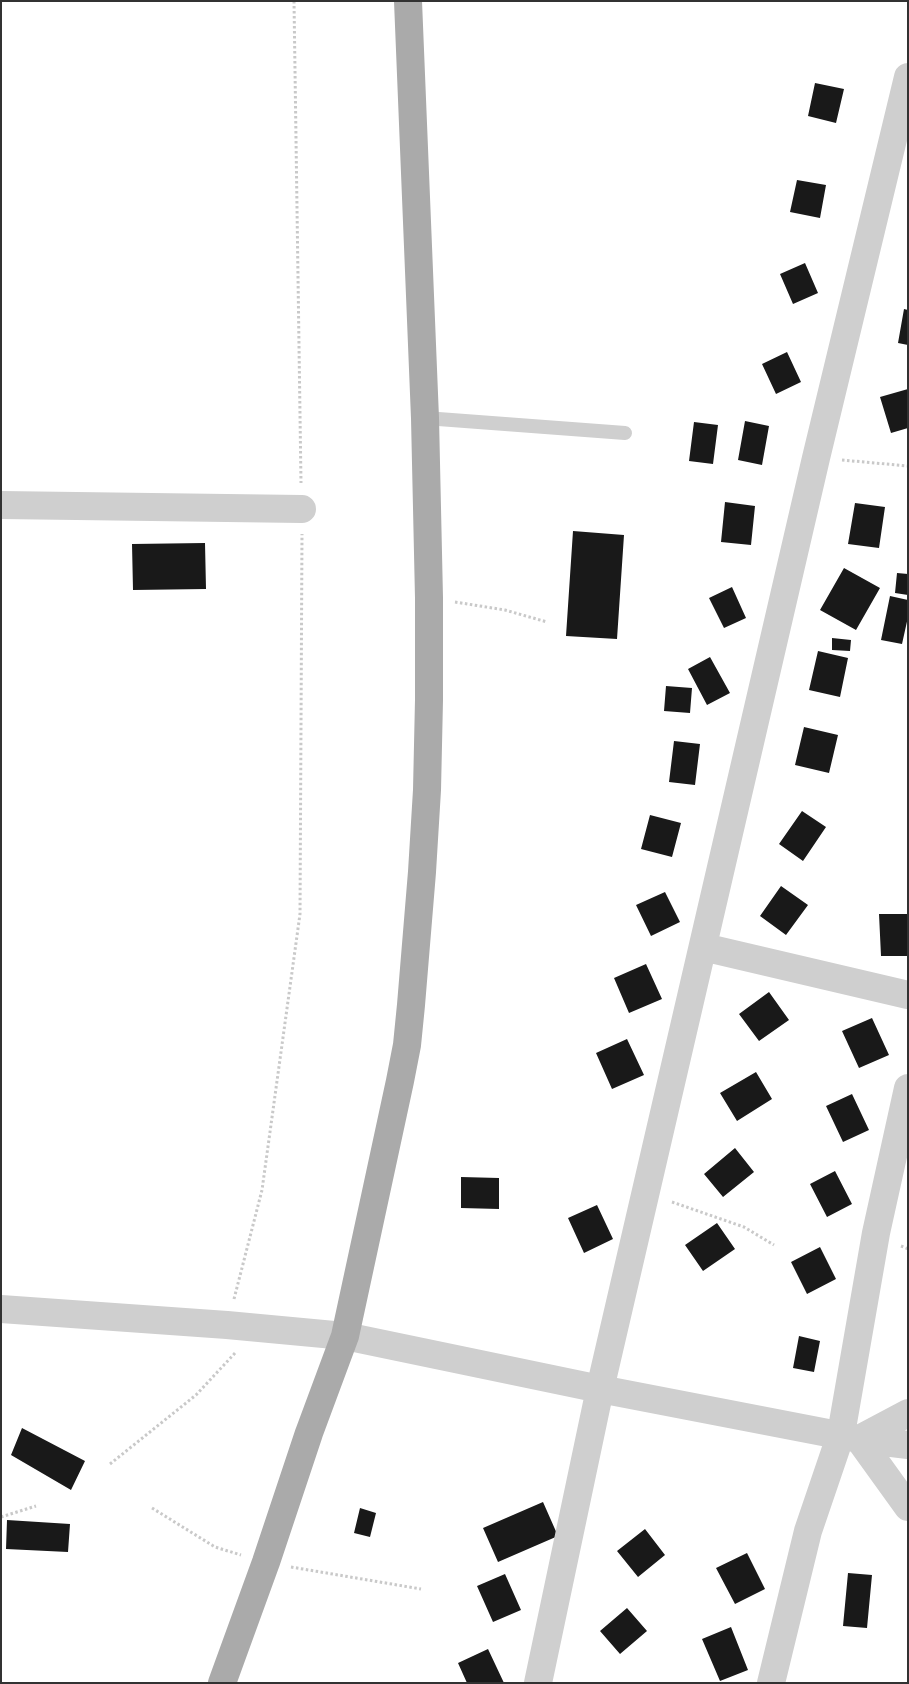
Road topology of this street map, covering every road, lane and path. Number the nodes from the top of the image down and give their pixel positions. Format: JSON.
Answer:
{"nodes":[{"id":1,"x":294,"y":1,"type":"edge"},
{"id":2,"x":408,"y":1,"type":"edge"},
{"id":3,"x":908,"y":77,"type":"edge"},
{"id":4,"x":425,"y":418,"type":"junction"},
{"id":5,"x":625,"y":433,"type":"dead end"},
{"id":6,"x":816,"y":458,"type":"junction"},
{"id":7,"x":908,"y":466,"type":"edge"},
{"id":8,"x":1,"y":505,"type":"edge"},
{"id":9,"x":302,"y":510,"type":"junction"},
{"id":10,"x":429,"y":598,"type":"junction"},
{"id":11,"x":547,"y":622,"type":"dead end"},
{"id":12,"x":703,"y":947,"type":"junction"},
{"id":13,"x":908,"y":995,"type":"edge"},
{"id":14,"x":908,"y":1088,"type":"edge"},
{"id":15,"x":645,"y":1192,"type":"junction"},
{"id":16,"x":774,"y":1245,"type":"dead end"},
{"id":17,"x":1,"y":1309,"type":"edge"},
{"id":18,"x":227,"y":1325,"type":"junction"},
{"id":19,"x":258,"y":1328,"type":"junction"},
{"id":20,"x":345,"y":1336,"type":"junction"},
{"id":21,"x":600,"y":1389,"type":"junction"},
{"id":22,"x":908,"y":1413,"type":"edge"},
{"id":23,"x":850,"y":1436,"type":"junction"},
{"id":24,"x":908,"y":1445,"type":"edge"},
{"id":25,"x":110,"y":1464,"type":"dead end"},
{"id":26,"x":36,"y":1506,"type":"dead end"},
{"id":27,"x":908,"y":1507,"type":"edge"},
{"id":28,"x":1,"y":1517,"type":"edge"},
{"id":29,"x":222,"y":1683,"type":"edge"},
{"id":30,"x":538,"y":1683,"type":"edge"},
{"id":31,"x":771,"y":1683,"type":"edge"}],
"edges":[{"from":1,"to":9,"type":"path"},
{"from":2,"to":4,"type":"main road"},
{"from":3,"to":6,"type":"street"},
{"from":4,"to":5,"type":"lane"},
{"from":4,"to":10,"type":"main road"},
{"from":6,"to":7,"type":"path"},
{"from":6,"to":12,"type":"street"},
{"from":8,"to":9,"type":"street"},
{"from":9,"to":18,"type":"path"},
{"from":10,"to":11,"type":"path"},
{"from":10,"to":20,"type":"main road"},
{"from":12,"to":13,"type":"street"},
{"from":12,"to":15,"type":"street"},
{"from":14,"to":23,"type":"street"},
{"from":15,"to":16,"type":"path"},
{"from":15,"to":21,"type":"street"},
{"from":17,"to":18,"type":"street"},
{"from":18,"to":19,"type":"street"},
{"from":19,"to":20,"type":"street"},
{"from":19,"to":25,"type":"path"},
{"from":20,"to":21,"type":"street"},
{"from":20,"to":29,"type":"main road"},
{"from":21,"to":23,"type":"street"},
{"from":21,"to":30,"type":"street"},
{"from":22,"to":23,"type":"street"},
{"from":23,"to":24,"type":"street"},
{"from":23,"to":27,"type":"street"},
{"from":23,"to":31,"type":"street"},
{"from":26,"to":28,"type":"path"}]}
